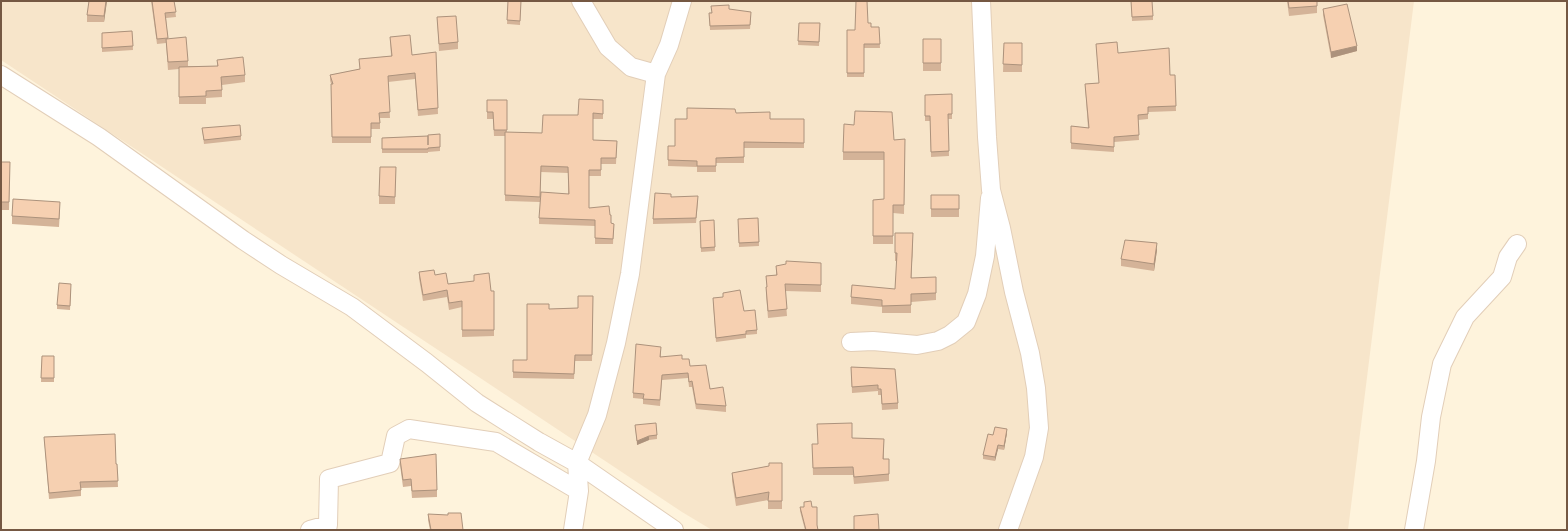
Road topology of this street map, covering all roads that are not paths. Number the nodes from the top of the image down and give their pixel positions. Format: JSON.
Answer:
{"nodes":[{"id":1,"x":581,"y":1,"type":"edge"},
{"id":2,"x":682,"y":1,"type":"edge"},
{"id":3,"x":980,"y":1,"type":"edge"},
{"id":4,"x":656,"y":74,"type":"junction"},
{"id":5,"x":1,"y":75,"type":"edge"},
{"id":6,"x":991,"y":190,"type":"junction"},
{"id":7,"x":1517,"y":244,"type":"dead end"},
{"id":8,"x":851,"y":342,"type":"dead end"},
{"id":9,"x":577,"y":463,"type":"junction"},
{"id":10,"x":579,"y":491,"type":"junction"},
{"id":11,"x":310,"y":530,"type":"edge"},
{"id":12,"x":573,"y":530,"type":"edge"},
{"id":13,"x":674,"y":530,"type":"edge"},
{"id":14,"x":1008,"y":530,"type":"edge"},
{"id":15,"x":1414,"y":530,"type":"edge"}],
"edges":[{"from":1,"to":4,"type":"street"},
{"from":2,"to":4,"type":"street"},
{"from":3,"to":6,"type":"street"},
{"from":4,"to":9,"type":"street"},
{"from":5,"to":9,"type":"street"},
{"from":6,"to":8,"type":"street"},
{"from":6,"to":14,"type":"street"},
{"from":7,"to":15,"type":"street"},
{"from":9,"to":10,"type":"street"},
{"from":9,"to":13,"type":"street"},
{"from":10,"to":11,"type":"street"},
{"from":10,"to":12,"type":"street"}]}
